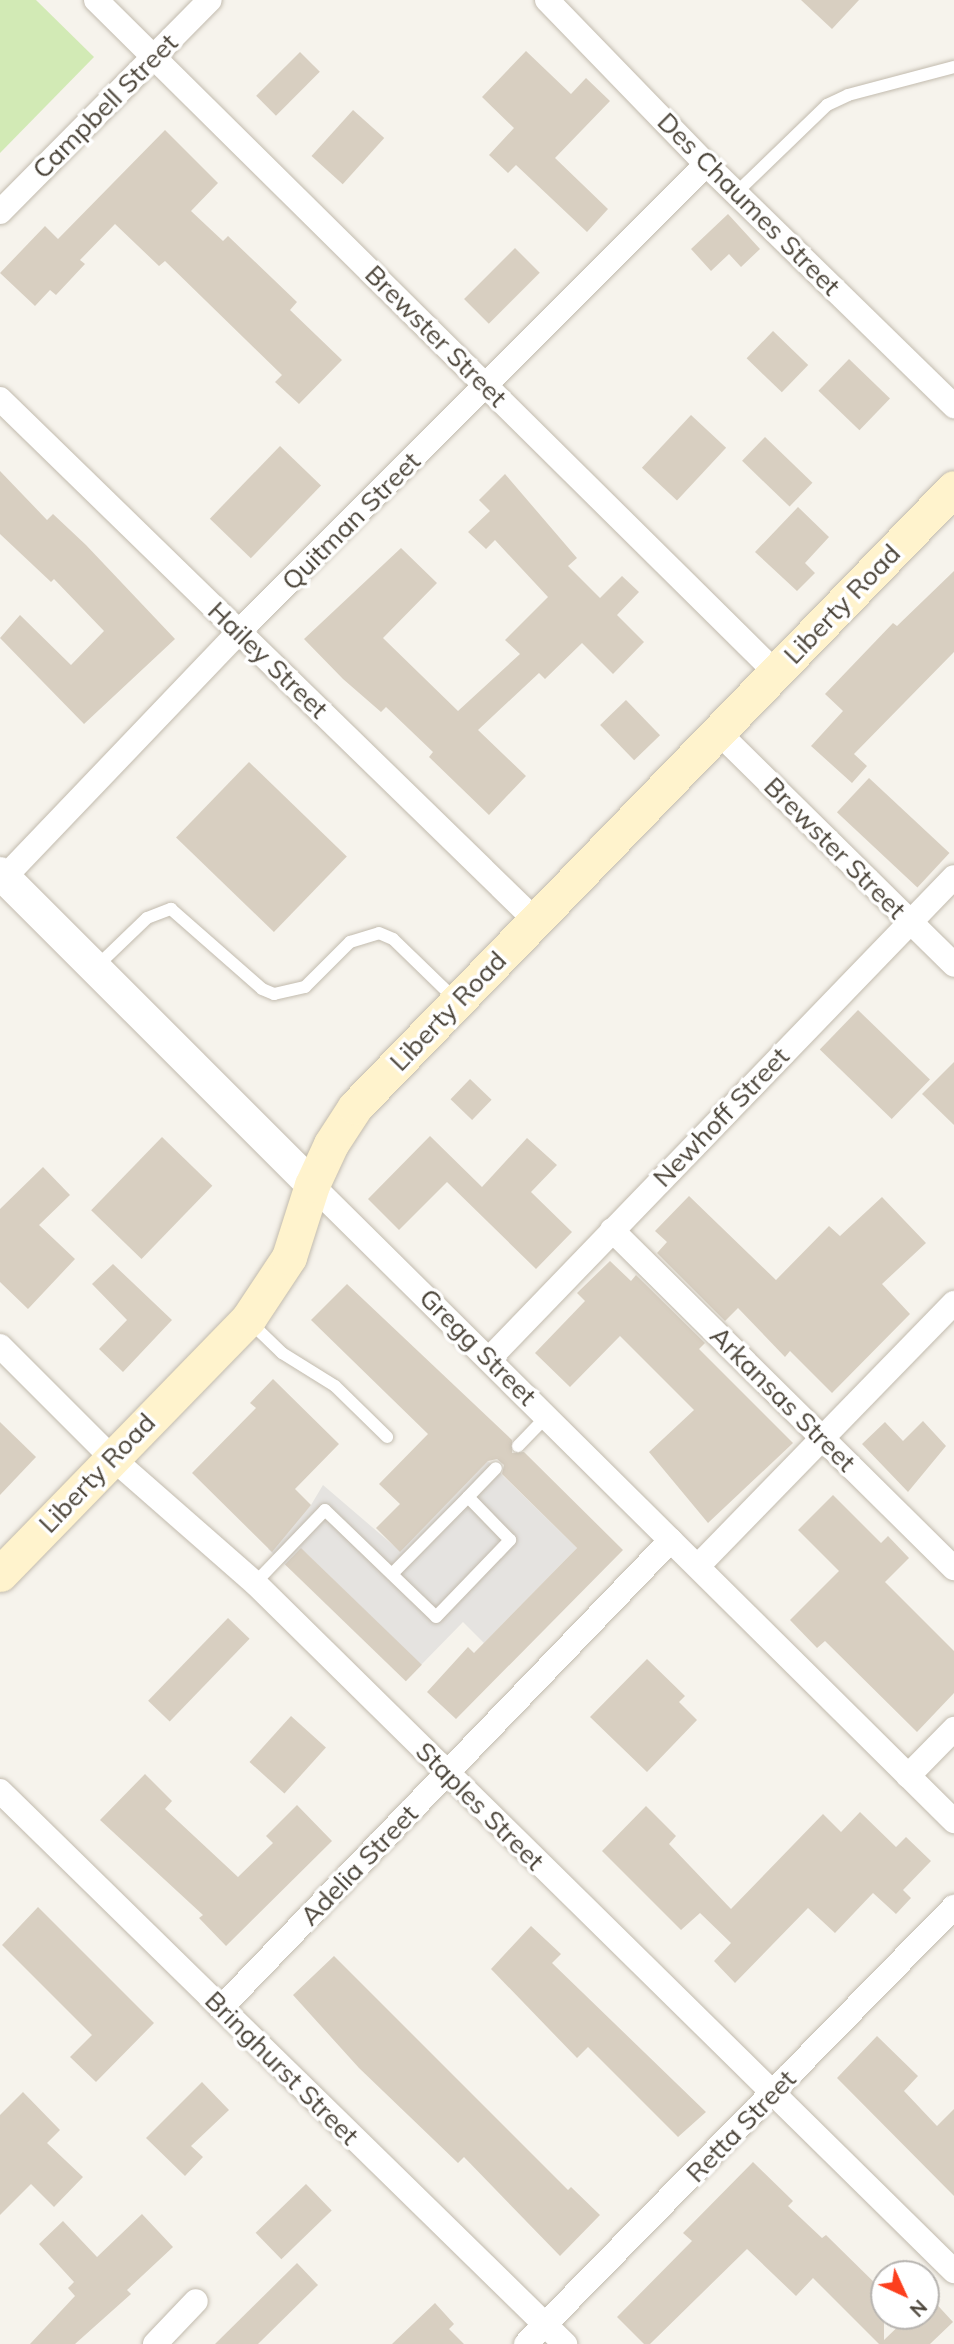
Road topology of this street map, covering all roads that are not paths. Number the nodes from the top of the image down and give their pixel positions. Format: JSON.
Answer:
{"nodes":[{"id":1,"x":96,"y":0,"type":"edge"},
{"id":2,"x":210,"y":0,"type":"edge"},
{"id":3,"x":547,"y":0,"type":"edge"},
{"id":4,"x":154,"y":57,"type":"junction"},
{"id":5,"x":954,"y":67,"type":"edge"},
{"id":6,"x":706,"y":164,"type":"junction"},
{"id":7,"x":736,"y":193,"type":"junction"},
{"id":8,"x":0,"y":212,"type":"edge"},
{"id":9,"x":487,"y":387,"type":"junction"},
{"id":10,"x":0,"y":399,"type":"edge"},
{"id":11,"x":954,"y":406,"type":"edge"},
{"id":12,"x":954,"y":488,"type":"edge"},
{"id":13,"x":239,"y":632,"type":"junction"},
{"id":14,"x":775,"y":672,"type":"junction"},
{"id":15,"x":717,"y":731,"type":"junction"},
{"id":16,"x":954,"y":877,"type":"edge"},
{"id":17,"x":1,"y":878,"type":"edge"},
{"id":18,"x":536,"y":921,"type":"junction"},
{"id":19,"x":911,"y":922,"type":"junction"},
{"id":20,"x":954,"y":965,"type":"edge"},
{"id":21,"x":95,"y":969,"type":"junction"},
{"id":22,"x":457,"y":1001,"type":"junction"},
{"id":23,"x":312,"y":1185,"type":"junction"},
{"id":24,"x":612,"y":1230,"type":"junction"},
{"id":25,"x":954,"y":1303,"type":"edge"},
{"id":26,"x":248,"y":1319,"type":"junction"},
{"id":27,"x":0,"y":1346,"type":"edge"},
{"id":28,"x":490,"y":1358,"type":"junction"},
{"id":29,"x":548,"y":1416,"type":"junction"},
{"id":30,"x":387,"y":1437,"type":"dead end"},
{"id":31,"x":823,"y":1438,"type":"junction"},
{"id":32,"x":518,"y":1446,"type":"dead end"},
{"id":33,"x":111,"y":1457,"type":"junction"},
{"id":34,"x":496,"y":1468,"type":"dead end"},
{"id":35,"x":468,"y":1497,"type":"junction"},
{"id":36,"x":671,"y":1540,"type":"junction"},
{"id":37,"x":698,"y":1566,"type":"junction"},
{"id":38,"x":954,"y":1568,"type":"edge"},
{"id":39,"x":0,"y":1574,"type":"edge"},
{"id":40,"x":392,"y":1574,"type":"junction"},
{"id":41,"x":255,"y":1583,"type":"junction"},
{"id":42,"x":954,"y":1729,"type":"edge"},
{"id":43,"x":447,"y":1774,"type":"junction"},
{"id":44,"x":908,"y":1776,"type":"junction"},
{"id":45,"x":0,"y":1791,"type":"edge"},
{"id":46,"x":954,"y":1821,"type":"edge"},
{"id":47,"x":954,"y":1907,"type":"edge"},
{"id":48,"x":221,"y":2008,"type":"junction"},
{"id":49,"x":773,"y":2094,"type":"junction"},
{"id":50,"x":954,"y":2271,"type":"edge"},
{"id":51,"x":196,"y":2301,"type":"dead end"},
{"id":52,"x":545,"y":2325,"type":"junction"},
{"id":53,"x":155,"y":2344,"type":"edge"},
{"id":54,"x":526,"y":2344,"type":"edge"},
{"id":55,"x":565,"y":2344,"type":"edge"}],
"edges":[{"from":1,"to":4,"type":"street","name":"Brewster Street"},
{"from":2,"to":4,"type":"street","name":"Campbell Street"},
{"from":3,"to":6,"type":"street","name":"Des Chaumes Street"},
{"from":4,"to":8,"type":"street","name":"Campbell Street"},
{"from":4,"to":9,"type":"street","name":"Brewster Street"},
{"from":5,"to":7,"type":"lane"},
{"from":6,"to":7,"type":"street","name":"Des Chaumes Street"},
{"from":6,"to":9,"type":"street","name":"Quitman Street"},
{"from":7,"to":11,"type":"street","name":"Des Chaumes Street"},
{"from":9,"to":13,"type":"street","name":"Quitman Street"},
{"from":9,"to":14,"type":"street","name":"Brewster Street"},
{"from":10,"to":13,"type":"street","name":"Hailey Street"},
{"from":12,"to":14,"type":"main road","name":"Liberty Road"},
{"from":13,"to":17,"type":"street","name":"Quitman Street"},
{"from":13,"to":18,"type":"street","name":"Hailey Street"},
{"from":14,"to":15,"type":"main road","name":"Liberty Road"},
{"from":15,"to":18,"type":"main road","name":"Liberty Road"},
{"from":15,"to":19,"type":"street","name":"Brewster Street"},
{"from":16,"to":19,"type":"street","name":"Newhoff Street"},
{"from":17,"to":21,"type":"street","name":"Gregg Street"},
{"from":18,"to":22,"type":"main road","name":"Liberty Road"},
{"from":19,"to":20,"type":"street","name":"Brewster Street"},
{"from":19,"to":24,"type":"street","name":"Newhoff Street"},
{"from":21,"to":22,"type":"lane"},
{"from":21,"to":23,"type":"street","name":"Gregg Street"},
{"from":22,"to":23,"type":"main road","name":"Liberty Road"},
{"from":23,"to":26,"type":"main road","name":"Liberty Road"},
{"from":23,"to":28,"type":"street","name":"Gregg Street"},
{"from":24,"to":28,"type":"street","name":"Newhoff Street"},
{"from":24,"to":31,"type":"street","name":"Arkansas Street"},
{"from":25,"to":31,"type":"street"},
{"from":26,"to":30,"type":"lane"},
{"from":26,"to":33,"type":"main road","name":"Liberty Road"},
{"from":27,"to":33,"type":"street","name":"Staples Street"},
{"from":28,"to":29,"type":"street","name":"Gregg Street"},
{"from":29,"to":32,"type":"lane"},
{"from":29,"to":36,"type":"street","name":"Gregg Street"},
{"from":31,"to":37,"type":"street"},
{"from":31,"to":38,"type":"street","name":"Arkansas Street"},
{"from":33,"to":39,"type":"main road","name":"Liberty Road"},
{"from":33,"to":41,"type":"street","name":"Staples Street"},
{"from":34,"to":35,"type":"lane"},
{"from":35,"to":40,"type":"lane"},
{"from":35,"to":40,"type":"lane"},
{"from":36,"to":37,"type":"street","name":"Gregg Street"},
{"from":36,"to":43,"type":"street","name":"Adelia Street"},
{"from":37,"to":44,"type":"street","name":"Gregg Street"},
{"from":40,"to":41,"type":"lane"},
{"from":41,"to":43,"type":"street","name":"Staples Street"},
{"from":42,"to":44,"type":"street"},
{"from":43,"to":48,"type":"street","name":"Adelia Street"},
{"from":43,"to":49,"type":"street","name":"Staples Street"},
{"from":44,"to":46,"type":"street","name":"Gregg Street"},
{"from":45,"to":48,"type":"street","name":"Bringhurst Street"},
{"from":47,"to":49,"type":"street","name":"Retta Street"},
{"from":48,"to":52,"type":"street","name":"Bringhurst Street"},
{"from":49,"to":50,"type":"street","name":"Staples Street"},
{"from":49,"to":52,"type":"street","name":"Retta Street"},
{"from":51,"to":53,"type":"street"},
{"from":52,"to":54,"type":"street","name":"Retta Street"},
{"from":52,"to":55,"type":"street","name":"Bringhurst Street"}]}
